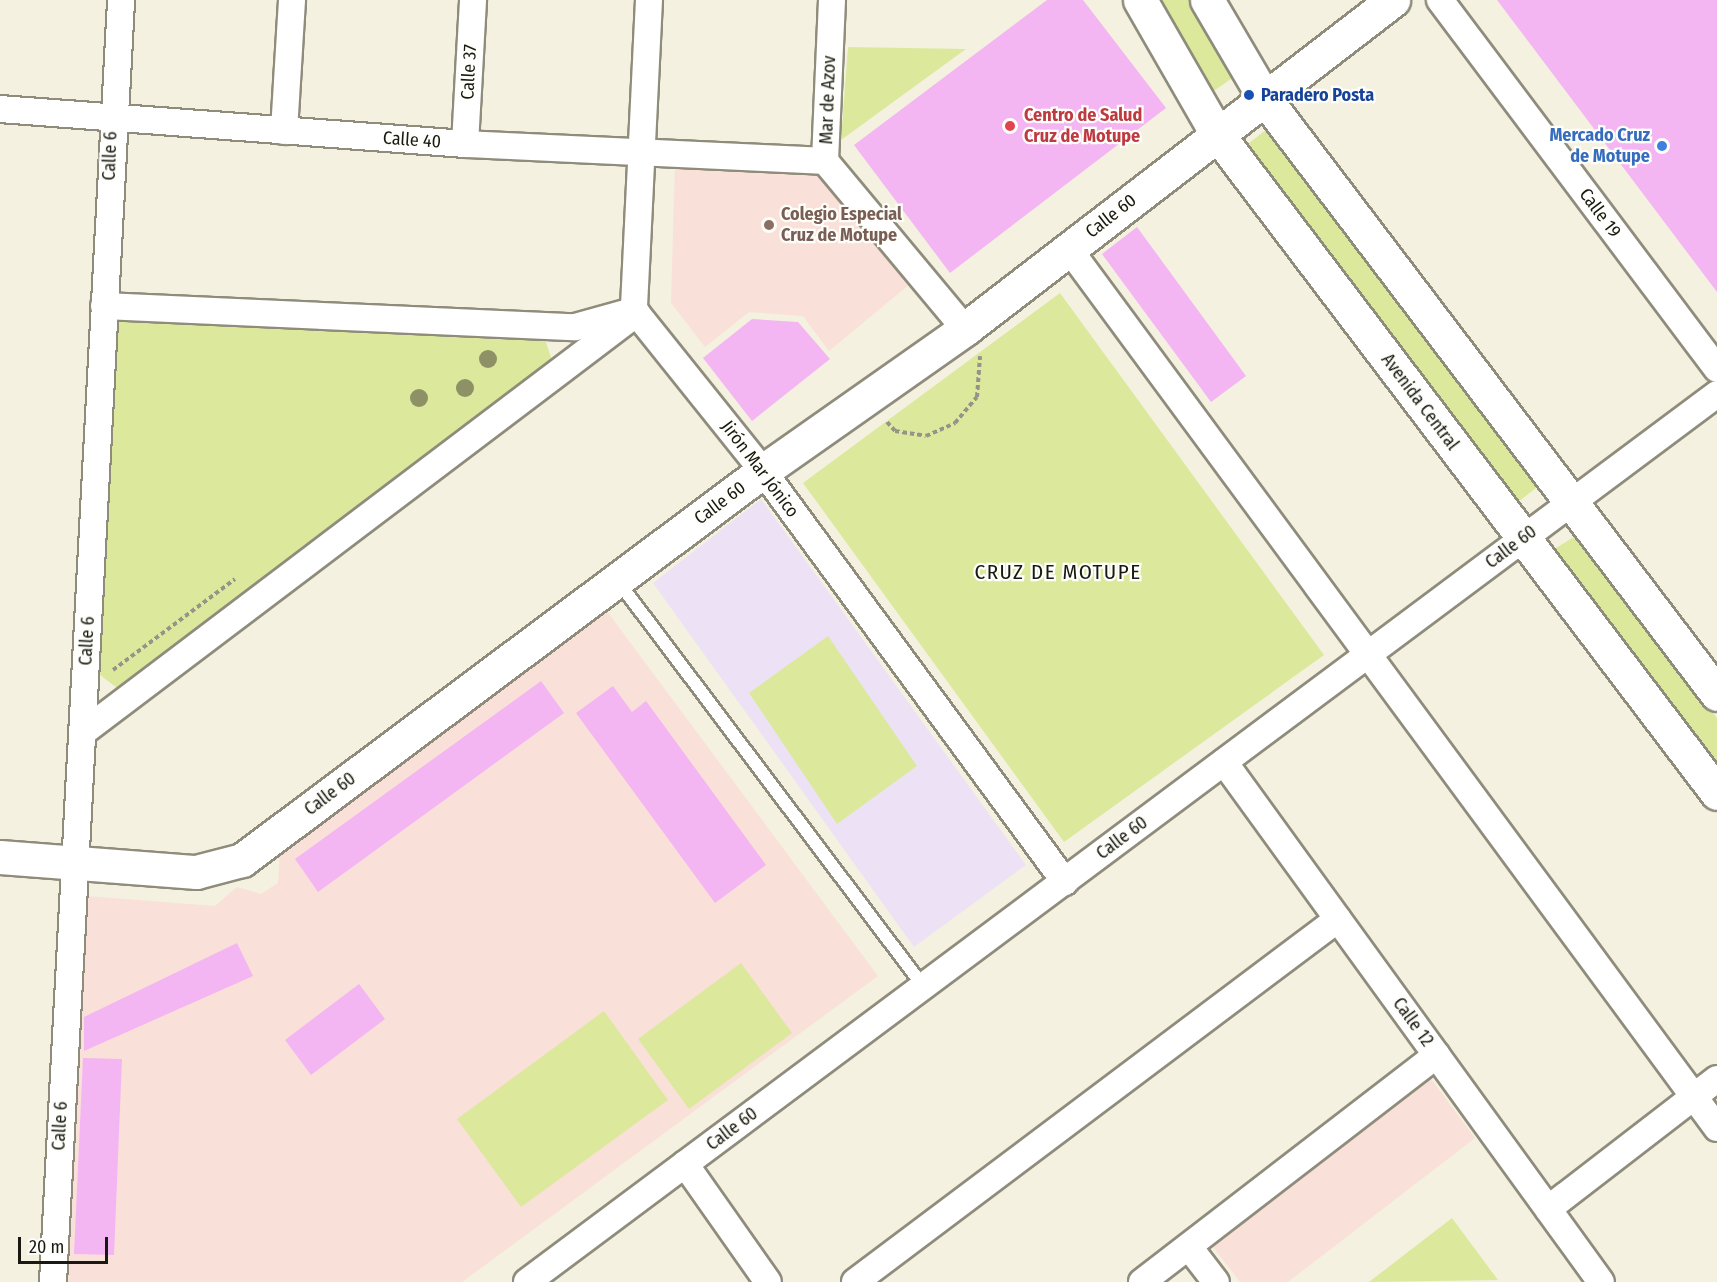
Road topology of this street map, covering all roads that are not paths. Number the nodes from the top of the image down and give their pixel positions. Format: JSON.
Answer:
{"nodes":[{"id":1,"x":121,"y":0,"type":"edge"},
{"id":2,"x":292,"y":0,"type":"edge"},
{"id":3,"x":473,"y":0,"type":"edge"},
{"id":4,"x":649,"y":0,"type":"edge"},
{"id":5,"x":832,"y":0,"type":"edge"},
{"id":6,"x":1140,"y":0,"type":"edge"},
{"id":7,"x":1207,"y":0,"type":"edge"},
{"id":8,"x":1393,"y":0,"type":"edge"},
{"id":9,"x":1440,"y":0,"type":"edge"},
{"id":10,"x":1265,"y":99,"type":"junction"},
{"id":11,"x":0,"y":109,"type":"edge"},
{"id":12,"x":112,"y":118,"type":"junction"},
{"id":13,"x":284,"y":131,"type":"junction"},
{"id":14,"x":1217,"y":134,"type":"junction"},
{"id":15,"x":465,"y":144,"type":"junction"},
{"id":16,"x":640,"y":151,"type":"junction"},
{"id":17,"x":825,"y":161,"type":"junction"},
{"id":18,"x":1069,"y":249,"type":"junction"},
{"id":19,"x":104,"y":306,"type":"junction"},
{"id":20,"x":636,"y":312,"type":"junction"},
{"id":21,"x":965,"y":329,"type":"junction"},
{"id":22,"x":1717,"y":369,"type":"edge"},
{"id":23,"x":1717,"y":394,"type":"edge"},
{"id":24,"x":763,"y":471,"type":"junction"},
{"id":25,"x":1573,"y":501,"type":"junction"},
{"id":26,"x":1523,"y":538,"type":"junction"},
{"id":27,"x":618,"y":580,"type":"junction"},
{"id":28,"x":1368,"y":654,"type":"junction"},
{"id":29,"x":1717,"y":694,"type":"edge"},
{"id":30,"x":82,"y":734,"type":"junction"},
{"id":31,"x":1224,"y":762,"type":"junction"},
{"id":32,"x":1717,"y":793,"type":"edge"},
{"id":33,"x":0,"y":857,"type":"edge"},
{"id":34,"x":73,"y":865,"type":"junction"},
{"id":35,"x":1065,"y":882,"type":"junction"},
{"id":36,"x":1338,"y":919,"type":"junction"},
{"id":37,"x":923,"y":986,"type":"junction"},
{"id":38,"x":1437,"y":1055,"type":"junction"},
{"id":39,"x":1717,"y":1079,"type":"edge"},
{"id":40,"x":1694,"y":1097,"type":"junction"},
{"id":41,"x":1717,"y":1128,"type":"edge"},
{"id":42,"x":685,"y":1164,"type":"junction"},
{"id":43,"x":1548,"y":1209,"type":"junction"},
{"id":44,"x":1189,"y":1247,"type":"junction"},
{"id":45,"x":52,"y":1282,"type":"edge"},
{"id":46,"x":527,"y":1282,"type":"edge"},
{"id":47,"x":768,"y":1282,"type":"edge"},
{"id":48,"x":855,"y":1282,"type":"edge"},
{"id":49,"x":1142,"y":1282,"type":"edge"},
{"id":50,"x":1216,"y":1282,"type":"edge"},
{"id":51,"x":1601,"y":1282,"type":"edge"}],
"edges":[{"from":1,"to":12,"type":"street","name":"Calle 6"},
{"from":2,"to":13,"type":"street"},
{"from":3,"to":15,"type":"street","name":"Calle 37"},
{"from":4,"to":16,"type":"street"},
{"from":5,"to":17,"type":"street","name":"Mar de Azov"},
{"from":6,"to":14,"type":"main road","name":"Avenida Central"},
{"from":7,"to":10,"type":"main road"},
{"from":8,"to":10,"type":"main road","name":"Calle 60"},
{"from":9,"to":22,"type":"street","name":"Calle 19"},
{"from":10,"to":14,"type":"main road","name":"Calle 60"},
{"from":10,"to":25,"type":"main road"},
{"from":11,"to":12,"type":"street","name":"Calle 40"},
{"from":12,"to":13,"type":"street","name":"Calle 40"},
{"from":12,"to":19,"type":"street","name":"Calle 6"},
{"from":13,"to":15,"type":"street","name":"Calle 40"},
{"from":14,"to":18,"type":"main road","name":"Calle 60"},
{"from":14,"to":26,"type":"main road","name":"Avenida Central"},
{"from":15,"to":16,"type":"street","name":"Calle 40"},
{"from":16,"to":17,"type":"street","name":"Calle 40"},
{"from":16,"to":20,"type":"street"},
{"from":17,"to":21,"type":"street","name":"Mar de Azov"},
{"from":18,"to":21,"type":"main road","name":"Calle 60"},
{"from":18,"to":28,"type":"street"},
{"from":19,"to":20,"type":"street"},
{"from":19,"to":30,"type":"street","name":"Calle 6"},
{"from":20,"to":24,"type":"street","name":"Jirón Mar Jónico"},
{"from":20,"to":30,"type":"street"},
{"from":21,"to":24,"type":"main road","name":"Calle 60"},
{"from":23,"to":25,"type":"street","name":"Calle 60"},
{"from":24,"to":27,"type":"main road","name":"Calle 60"},
{"from":24,"to":35,"type":"street","name":"Jirón Mar Jónico"},
{"from":25,"to":26,"type":"street","name":"Calle 60"},
{"from":25,"to":29,"type":"main road"},
{"from":26,"to":28,"type":"street","name":"Calle 60"},
{"from":26,"to":32,"type":"main road","name":"Avenida Central"},
{"from":27,"to":34,"type":"main road","name":"Calle 60"},
{"from":27,"to":37,"type":"lane"},
{"from":28,"to":31,"type":"street","name":"Calle 60"},
{"from":28,"to":40,"type":"street"},
{"from":30,"to":34,"type":"street","name":"Calle 6"},
{"from":31,"to":35,"type":"street","name":"Calle 60"},
{"from":31,"to":36,"type":"street","name":"Calle 12"},
{"from":33,"to":34,"type":"main road","name":"Calle 60"},
{"from":34,"to":45,"type":"street","name":"Calle 6"},
{"from":35,"to":37,"type":"street","name":"Calle 60"},
{"from":36,"to":38,"type":"street","name":"Calle 12"},
{"from":36,"to":48,"type":"street"},
{"from":37,"to":42,"type":"street","name":"Calle 60"},
{"from":38,"to":43,"type":"street","name":"Calle 12"},
{"from":38,"to":44,"type":"street"},
{"from":39,"to":40,"type":"street"},
{"from":40,"to":41,"type":"street"},
{"from":40,"to":43,"type":"street"},
{"from":42,"to":46,"type":"street","name":"Calle 60"},
{"from":42,"to":47,"type":"street"},
{"from":43,"to":51,"type":"street","name":"Calle 12"},
{"from":44,"to":49,"type":"street"},
{"from":44,"to":50,"type":"street"}]}
